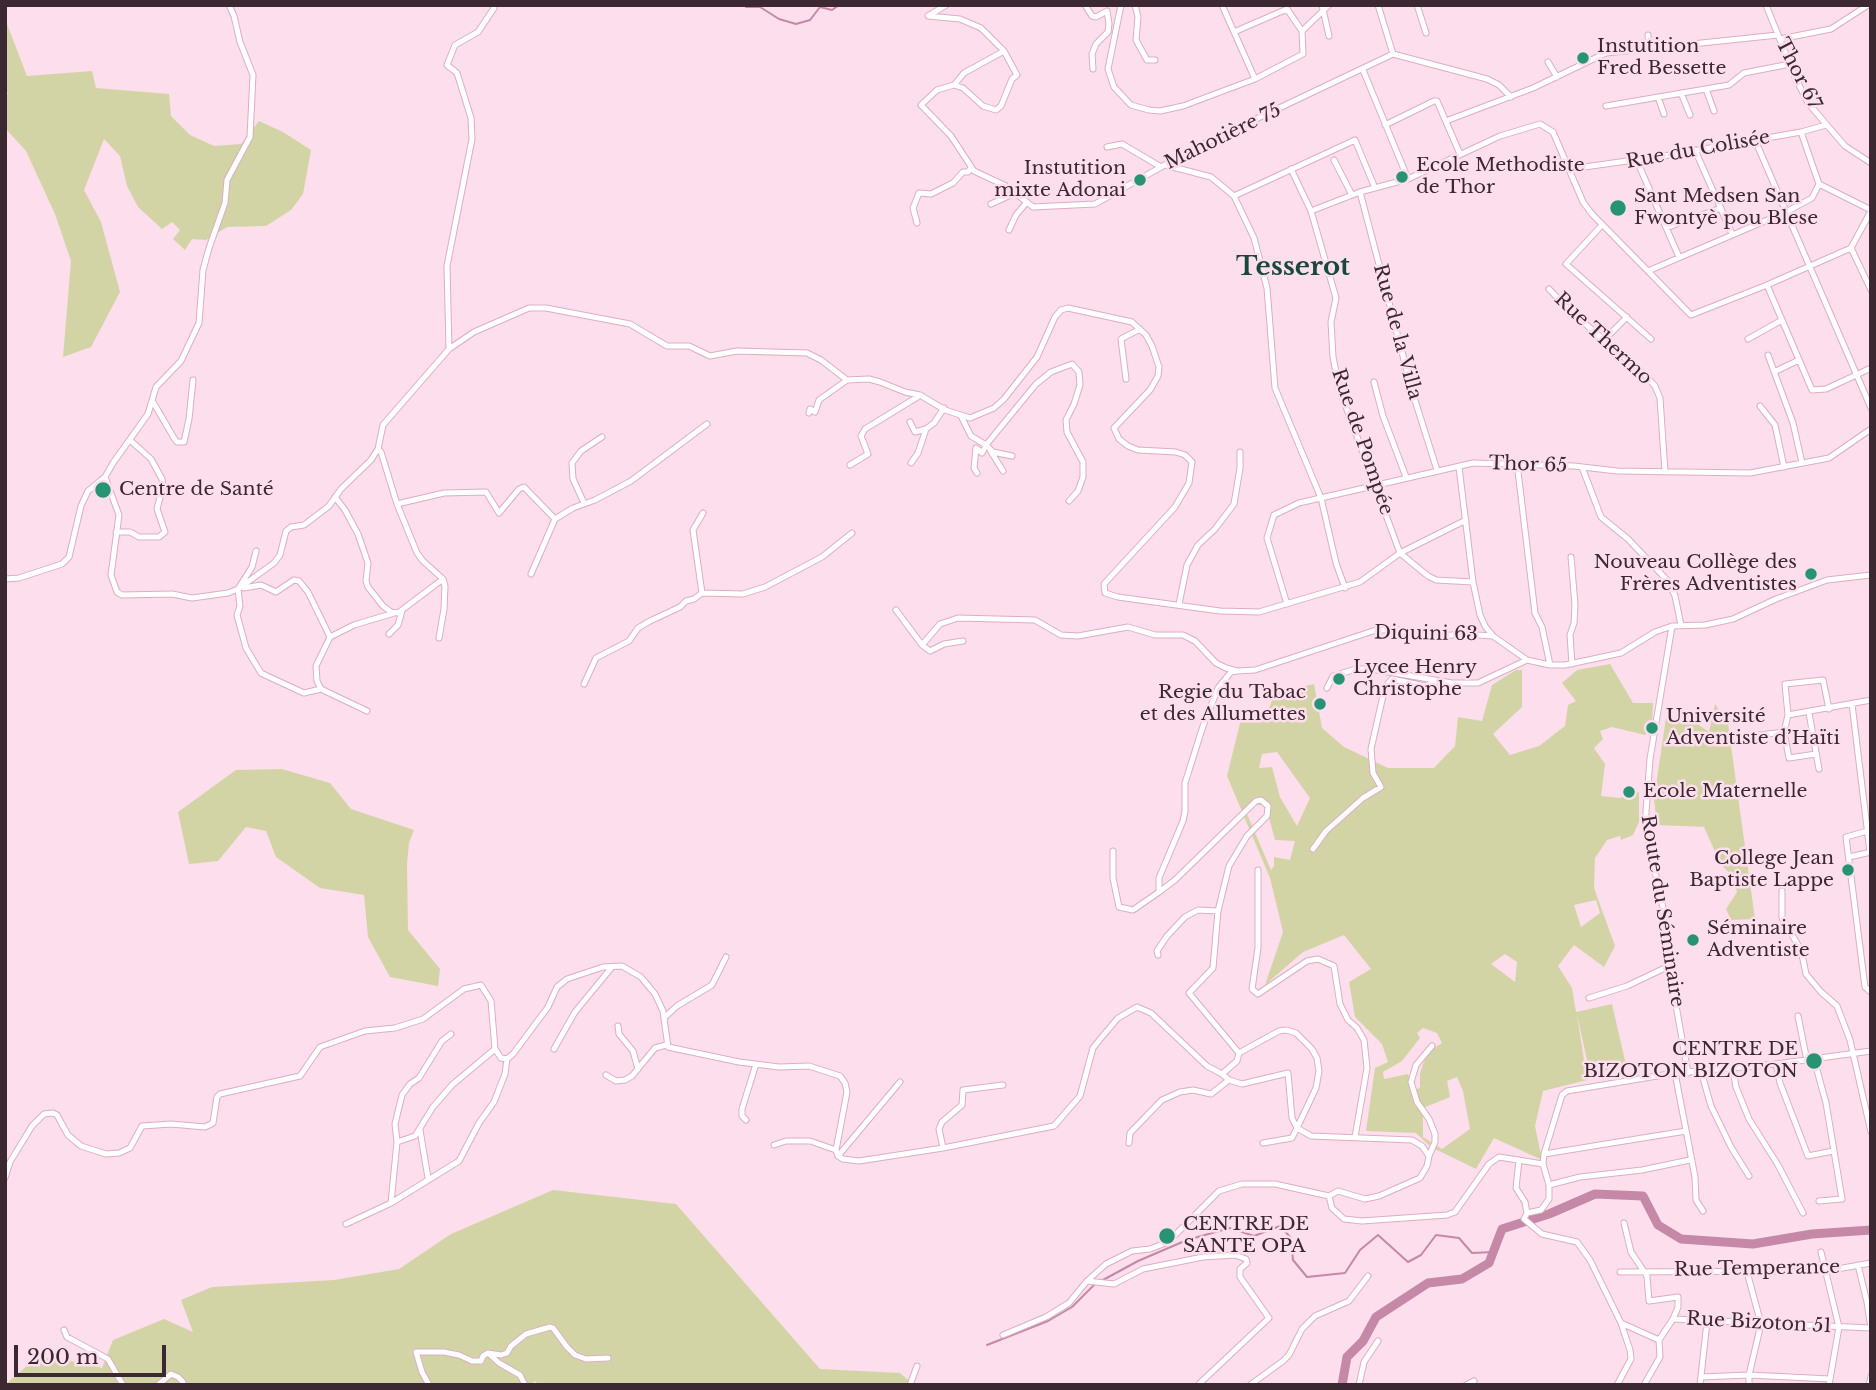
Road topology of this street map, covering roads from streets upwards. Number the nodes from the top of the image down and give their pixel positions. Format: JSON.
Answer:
{"nodes":[{"id":1,"x":229,"y":5,"type":"edge"},
{"id":2,"x":946,"y":5,"type":"edge"},
{"id":3,"x":1085,"y":5,"type":"edge"},
{"id":4,"x":1121,"y":5,"type":"edge"},
{"id":5,"x":1135,"y":5,"type":"edge"},
{"id":6,"x":1222,"y":5,"type":"edge"},
{"id":7,"x":1329,"y":5,"type":"edge"},
{"id":8,"x":1378,"y":5,"type":"edge"},
{"id":9,"x":1417,"y":5,"type":"edge"},
{"id":10,"x":1766,"y":5,"type":"edge"},
{"id":11,"x":1868,"y":5,"type":"edge"},
{"id":12,"x":494,"y":8,"type":"dead end"},
{"id":13,"x":1107,"y":8,"type":"edge"},
{"id":14,"x":1322,"y":8,"type":"edge"},
{"id":15,"x":1302,"y":31,"type":"junction"},
{"id":16,"x":1234,"y":32,"type":"junction"},
{"id":17,"x":1426,"y":33,"type":"dead end"},
{"id":18,"x":1648,"y":35,"type":"dead end"},
{"id":19,"x":1329,"y":36,"type":"dead end"},
{"id":20,"x":1779,"y":37,"type":"junction"},
{"id":21,"x":1649,"y":48,"type":"junction"},
{"id":22,"x":1004,"y":51,"type":"junction"},
{"id":23,"x":1394,"y":54,"type":"junction"},
{"id":24,"x":1154,"y":60,"type":"dead end"},
{"id":25,"x":1548,"y":62,"type":"dead end"},
{"id":26,"x":1790,"y":64,"type":"junction"},
{"id":27,"x":1093,"y":69,"type":"dead end"},
{"id":28,"x":1363,"y":70,"type":"junction"},
{"id":29,"x":1557,"y":77,"type":"junction"},
{"id":30,"x":1255,"y":79,"type":"junction"},
{"id":31,"x":954,"y":85,"type":"junction"},
{"id":32,"x":1706,"y":89,"type":"junction"},
{"id":33,"x":1681,"y":93,"type":"junction"},
{"id":34,"x":1511,"y":97,"type":"junction"},
{"id":35,"x":1658,"y":97,"type":"junction"},
{"id":36,"x":1606,"y":106,"type":"dead end"},
{"id":37,"x":1714,"y":111,"type":"dead end"},
{"id":38,"x":1664,"y":114,"type":"dead end"},
{"id":39,"x":1690,"y":115,"type":"dead end"},
{"id":40,"x":1446,"y":121,"type":"junction"},
{"id":41,"x":1385,"y":125,"type":"junction"},
{"id":42,"x":1826,"y":125,"type":"junction"},
{"id":43,"x":1801,"y":132,"type":"junction"},
{"id":44,"x":1755,"y":140,"type":"junction"},
{"id":45,"x":1107,"y":147,"type":"dead end"},
{"id":46,"x":1695,"y":150,"type":"junction"},
{"id":47,"x":1460,"y":154,"type":"junction"},
{"id":48,"x":1334,"y":160,"type":"dead end"},
{"id":49,"x":1637,"y":161,"type":"junction"},
{"id":50,"x":1871,"y":163,"type":"edge"},
{"id":51,"x":1163,"y":166,"type":"junction"},
{"id":52,"x":971,"y":168,"type":"junction"},
{"id":53,"x":1291,"y":169,"type":"junction"},
{"id":54,"x":1570,"y":169,"type":"junction"},
{"id":55,"x":1408,"y":180,"type":"junction"},
{"id":56,"x":1819,"y":184,"type":"junction"},
{"id":57,"x":1375,"y":188,"type":"junction"},
{"id":58,"x":1360,"y":192,"type":"junction"},
{"id":59,"x":1015,"y":193,"type":"junction"},
{"id":60,"x":1352,"y":195,"type":"junction"},
{"id":61,"x":1234,"y":196,"type":"junction"},
{"id":62,"x":1027,"y":202,"type":"junction"},
{"id":63,"x":991,"y":204,"type":"dead end"},
{"id":64,"x":1721,"y":208,"type":"junction"},
{"id":65,"x":1871,"y":210,"type":"edge"},
{"id":66,"x":1311,"y":211,"type":"junction"},
{"id":67,"x":1786,"y":212,"type":"junction"},
{"id":68,"x":917,"y":223,"type":"dead end"},
{"id":69,"x":1602,"y":225,"type":"junction"},
{"id":70,"x":1666,"y":228,"type":"junction"},
{"id":71,"x":1009,"y":230,"type":"dead end"},
{"id":72,"x":1732,"y":234,"type":"junction"},
{"id":73,"x":1851,"y":248,"type":"junction"},
{"id":74,"x":1679,"y":257,"type":"junction"},
{"id":75,"x":1809,"y":266,"type":"junction"},
{"id":76,"x":1648,"y":271,"type":"junction"},
{"id":77,"x":1767,"y":285,"type":"junction"},
{"id":78,"x":1549,"y":289,"type":"dead end"},
{"id":79,"x":1871,"y":290,"type":"edge"},
{"id":80,"x":1627,"y":317,"type":"junction"},
{"id":81,"x":1782,"y":320,"type":"junction"},
{"id":82,"x":1140,"y":329,"type":"junction"},
{"id":83,"x":1651,"y":339,"type":"dead end"},
{"id":84,"x":1748,"y":339,"type":"dead end"},
{"id":85,"x":1605,"y":340,"type":"junction"},
{"id":86,"x":449,"y":349,"type":"junction"},
{"id":87,"x":1768,"y":355,"type":"dead end"},
{"id":88,"x":1799,"y":360,"type":"junction"},
{"id":89,"x":1871,"y":368,"type":"edge"},
{"id":90,"x":1776,"y":371,"type":"junction"},
{"id":91,"x":1857,"y":375,"type":"junction"},
{"id":92,"x":1126,"y":379,"type":"dead end"},
{"id":93,"x":193,"y":380,"type":"dead end"},
{"id":94,"x":847,"y":380,"type":"junction"},
{"id":95,"x":1374,"y":382,"type":"dead end"},
{"id":96,"x":920,"y":395,"type":"junction"},
{"id":97,"x":153,"y":402,"type":"junction"},
{"id":98,"x":1760,"y":406,"type":"dead end"},
{"id":99,"x":944,"y":408,"type":"junction"},
{"id":100,"x":1871,"y":408,"type":"edge"},
{"id":101,"x":809,"y":412,"type":"dead end"},
{"id":102,"x":961,"y":416,"type":"junction"},
{"id":103,"x":911,"y":422,"type":"dead end"},
{"id":104,"x":707,"y":424,"type":"dead end"},
{"id":105,"x":926,"y":429,"type":"junction"},
{"id":106,"x":1871,"y":429,"type":"edge"},
{"id":107,"x":601,"y":437,"type":"dead end"},
{"id":108,"x":130,"y":440,"type":"junction"},
{"id":109,"x":975,"y":440,"type":"junction"},
{"id":110,"x":988,"y":447,"type":"junction"},
{"id":111,"x":976,"y":448,"type":"junction"},
{"id":112,"x":378,"y":449,"type":"junction"},
{"id":113,"x":1240,"y":452,"type":"dead end"},
{"id":114,"x":1012,"y":456,"type":"dead end"},
{"id":115,"x":911,"y":463,"type":"dead end"},
{"id":116,"x":1517,"y":463,"type":"junction"},
{"id":117,"x":1802,"y":463,"type":"junction"},
{"id":118,"x":850,"y":465,"type":"dead end"},
{"id":119,"x":1459,"y":467,"type":"junction"},
{"id":120,"x":1582,"y":467,"type":"junction"},
{"id":121,"x":1784,"y":467,"type":"junction"},
{"id":122,"x":1437,"y":470,"type":"junction"},
{"id":123,"x":1003,"y":471,"type":"dead end"},
{"id":124,"x":1665,"y":472,"type":"junction"},
{"id":125,"x":977,"y":473,"type":"dead end"},
{"id":126,"x":105,"y":477,"type":"junction"},
{"id":127,"x":1406,"y":477,"type":"junction"},
{"id":128,"x":1376,"y":484,"type":"junction"},
{"id":129,"x":335,"y":497,"type":"junction"},
{"id":130,"x":1321,"y":498,"type":"junction"},
{"id":131,"x":1069,"y":501,"type":"dead end"},
{"id":132,"x":584,"y":503,"type":"junction"},
{"id":133,"x":397,"y":504,"type":"junction"},
{"id":134,"x":703,"y":513,"type":"dead end"},
{"id":135,"x":555,"y":519,"type":"junction"},
{"id":136,"x":1466,"y":520,"type":"junction"},
{"id":137,"x":116,"y":532,"type":"junction"},
{"id":138,"x":852,"y":533,"type":"dead end"},
{"id":139,"x":256,"y":551,"type":"dead end"},
{"id":140,"x":1400,"y":553,"type":"junction"},
{"id":141,"x":1571,"y":557,"type":"dead end"},
{"id":142,"x":531,"y":574,"type":"dead end"},
{"id":143,"x":1871,"y":575,"type":"edge"},
{"id":144,"x":5,"y":579,"type":"edge"},
{"id":145,"x":443,"y":579,"type":"junction"},
{"id":146,"x":1473,"y":582,"type":"junction"},
{"id":147,"x":1345,"y":588,"type":"junction"},
{"id":148,"x":238,"y":589,"type":"junction"},
{"id":149,"x":702,"y":593,"type":"junction"},
{"id":150,"x":1179,"y":604,"type":"junction"},
{"id":151,"x":1287,"y":604,"type":"junction"},
{"id":152,"x":896,"y":610,"type":"dead end"},
{"id":153,"x":402,"y":611,"type":"junction"},
{"id":154,"x":394,"y":613,"type":"junction"},
{"id":155,"x":1672,"y":625,"type":"junction"},
{"id":156,"x":1681,"y":625,"type":"junction"},
{"id":157,"x":389,"y":634,"type":"dead end"},
{"id":158,"x":1493,"y":636,"type":"junction"},
{"id":159,"x":330,"y":637,"type":"junction"},
{"id":160,"x":439,"y":638,"type":"dead end"},
{"id":161,"x":963,"y":641,"type":"dead end"},
{"id":162,"x":922,"y":645,"type":"junction"},
{"id":163,"x":1527,"y":660,"type":"junction"},
{"id":164,"x":1572,"y":664,"type":"junction"},
{"id":165,"x":1550,"y":665,"type":"junction"},
{"id":166,"x":1237,"y":671,"type":"junction"},
{"id":167,"x":1437,"y":681,"type":"junction"},
{"id":168,"x":584,"y":684,"type":"dead end"},
{"id":169,"x":321,"y":688,"type":"junction"},
{"id":170,"x":1327,"y":688,"type":"dead end"},
{"id":171,"x":1871,"y":699,"type":"edge"},
{"id":172,"x":1852,"y":704,"type":"junction"},
{"id":173,"x":1829,"y":709,"type":"junction"},
{"id":174,"x":368,"y":711,"type":"dead end"},
{"id":175,"x":1809,"y":713,"type":"junction"},
{"id":176,"x":1788,"y":715,"type":"junction"},
{"id":177,"x":1784,"y":733,"type":"junction"},
{"id":178,"x":1751,"y":736,"type":"dead end"},
{"id":179,"x":1816,"y":754,"type":"junction"},
{"id":180,"x":1819,"y":769,"type":"dead end"},
{"id":181,"x":1869,"y":831,"type":"edge"},
{"id":182,"x":1313,"y":849,"type":"dead end"},
{"id":183,"x":1113,"y":851,"type":"dead end"},
{"id":184,"x":1871,"y":852,"type":"edge"},
{"id":185,"x":1849,"y":858,"type":"junction"},
{"id":186,"x":1258,"y":870,"type":"dead end"},
{"id":187,"x":1782,"y":891,"type":"dead end"},
{"id":188,"x":1159,"y":892,"type":"junction"},
{"id":189,"x":1218,"y":911,"type":"junction"},
{"id":190,"x":1158,"y":955,"type":"dead end"},
{"id":191,"x":726,"y":957,"type":"dead end"},
{"id":192,"x":1670,"y":966,"type":"junction"},
{"id":193,"x":612,"y":967,"type":"junction"},
{"id":194,"x":1871,"y":992,"type":"edge"},
{"id":195,"x":1589,"y":998,"type":"dead end"},
{"id":196,"x":1798,"y":1016,"type":"dead end"},
{"id":197,"x":664,"y":1018,"type":"junction"},
{"id":198,"x":618,"y":1026,"type":"dead end"},
{"id":199,"x":451,"y":1034,"type":"dead end"},
{"id":200,"x":666,"y":1045,"type":"junction"},
{"id":201,"x":1432,"y":1046,"type":"dead end"},
{"id":202,"x":495,"y":1049,"type":"junction"},
{"id":203,"x":554,"y":1049,"type":"dead end"},
{"id":204,"x":1871,"y":1051,"type":"edge"},
{"id":205,"x":1238,"y":1053,"type":"junction"},
{"id":206,"x":1853,"y":1054,"type":"junction"},
{"id":207,"x":507,"y":1059,"type":"junction"},
{"id":208,"x":1814,"y":1059,"type":"junction"},
{"id":209,"x":1807,"y":1060,"type":"junction"},
{"id":210,"x":756,"y":1064,"type":"junction"},
{"id":211,"x":1776,"y":1064,"type":"junction"},
{"id":212,"x":638,"y":1069,"type":"junction"},
{"id":213,"x":1732,"y":1069,"type":"junction"},
{"id":214,"x":1702,"y":1071,"type":"junction"},
{"id":215,"x":1675,"y":1073,"type":"junction"},
{"id":216,"x":1688,"y":1073,"type":"junction"},
{"id":217,"x":1222,"y":1074,"type":"junction"},
{"id":218,"x":606,"y":1075,"type":"dead end"},
{"id":219,"x":1229,"y":1080,"type":"junction"},
{"id":220,"x":900,"y":1082,"type":"dead end"},
{"id":221,"x":1003,"y":1084,"type":"dead end"},
{"id":222,"x":746,"y":1120,"type":"dead end"},
{"id":223,"x":1297,"y":1128,"type":"junction"},
{"id":224,"x":420,"y":1130,"type":"junction"},
{"id":225,"x":1686,"y":1131,"type":"junction"},
{"id":226,"x":1871,"y":1132,"type":"edge"},
{"id":227,"x":1355,"y":1137,"type":"junction"},
{"id":228,"x":397,"y":1142,"type":"junction"},
{"id":229,"x":1129,"y":1143,"type":"dead end"},
{"id":230,"x":1263,"y":1143,"type":"dead end"},
{"id":231,"x":774,"y":1145,"type":"dead end"},
{"id":232,"x":943,"y":1148,"type":"junction"},
{"id":233,"x":1833,"y":1151,"type":"junction"},
{"id":234,"x":837,"y":1153,"type":"junction"},
{"id":235,"x":1544,"y":1154,"type":"junction"},
{"id":236,"x":1429,"y":1156,"type":"junction"},
{"id":237,"x":1519,"y":1160,"type":"junction"},
{"id":238,"x":1690,"y":1160,"type":"junction"},
{"id":239,"x":1543,"y":1164,"type":"junction"},
{"id":240,"x":1749,"y":1176,"type":"dead end"},
{"id":241,"x":5,"y":1178,"type":"edge"},
{"id":242,"x":428,"y":1178,"type":"junction"},
{"id":243,"x":1549,"y":1185,"type":"junction"},
{"id":244,"x":1329,"y":1196,"type":"junction"},
{"id":245,"x":1819,"y":1201,"type":"dead end"},
{"id":246,"x":391,"y":1203,"type":"junction"},
{"id":247,"x":1703,"y":1211,"type":"dead end"},
{"id":248,"x":1803,"y":1213,"type":"dead end"},
{"id":249,"x":1526,"y":1216,"type":"junction"},
{"id":250,"x":1624,"y":1223,"type":"dead end"},
{"id":251,"x":346,"y":1224,"type":"dead end"},
{"id":252,"x":1821,"y":1252,"type":"dead end"},
{"id":253,"x":1871,"y":1264,"type":"edge"},
{"id":254,"x":1858,"y":1265,"type":"junction"},
{"id":255,"x":1826,"y":1271,"type":"junction"},
{"id":256,"x":1620,"y":1272,"type":"dead end"},
{"id":257,"x":1644,"y":1272,"type":"junction"},
{"id":258,"x":1747,"y":1272,"type":"junction"},
{"id":259,"x":1368,"y":1276,"type":"dead end"},
{"id":260,"x":1087,"y":1281,"type":"junction"},
{"id":261,"x":1869,"y":1302,"type":"edge"},
{"id":262,"x":1674,"y":1319,"type":"junction"},
{"id":263,"x":1707,"y":1322,"type":"junction"},
{"id":264,"x":1621,"y":1323,"type":"junction"},
{"id":265,"x":1761,"y":1324,"type":"junction"},
{"id":266,"x":1839,"y":1327,"type":"junction"},
{"id":267,"x":1871,"y":1328,"type":"edge"},
{"id":268,"x":64,"y":1330,"type":"dead end"},
{"id":269,"x":1003,"y":1335,"type":"dead end"},
{"id":270,"x":1659,"y":1340,"type":"junction"},
{"id":271,"x":1378,"y":1341,"type":"dead end"},
{"id":272,"x":488,"y":1353,"type":"junction"},
{"id":273,"x":608,"y":1358,"type":"dead end"},
{"id":274,"x":917,"y":1366,"type":"dead end"},
{"id":275,"x":1749,"y":1375,"type":"junction"},
{"id":276,"x":1871,"y":1376,"type":"edge"},
{"id":277,"x":1701,"y":1377,"type":"junction"},
{"id":278,"x":1474,"y":1381,"type":"dead end"},
{"id":279,"x":1829,"y":1382,"type":"edge"},
{"id":280,"x":1201,"y":1383,"type":"edge"},
{"id":281,"x":123,"y":1385,"type":"edge"},
{"id":282,"x":158,"y":1385,"type":"edge"},
{"id":283,"x":181,"y":1385,"type":"edge"},
{"id":284,"x":429,"y":1385,"type":"edge"},
{"id":285,"x":525,"y":1385,"type":"edge"},
{"id":286,"x":910,"y":1385,"type":"edge"},
{"id":287,"x":1250,"y":1385,"type":"edge"},
{"id":288,"x":1359,"y":1385,"type":"edge"},
{"id":289,"x":1466,"y":1385,"type":"edge"},
{"id":290,"x":1617,"y":1385,"type":"edge"},
{"id":291,"x":1644,"y":1385,"type":"edge"},
{"id":292,"x":1700,"y":1385,"type":"edge"},
{"id":293,"x":1749,"y":1385,"type":"edge"},
{"id":294,"x":1870,"y":1385,"type":"edge"}],
"edges":[{"from":1,"to":97,"type":"street"},
{"from":2,"to":22,"type":"street"},
{"from":3,"to":13,"type":"street"},
{"from":4,"to":30,"type":"street"},
{"from":5,"to":24,"type":"street"},
{"from":6,"to":16,"type":"street"},
{"from":7,"to":14,"type":"street"},
{"from":8,"to":23,"type":"street"},
{"from":9,"to":17,"type":"street"},
{"from":10,"to":20,"type":"street","name":"Thor 67"},
{"from":11,"to":20,"type":"street"},
{"from":12,"to":86,"type":"street"},
{"from":13,"to":27,"type":"street"},
{"from":14,"to":15,"type":"street"},
{"from":14,"to":19,"type":"street"},
{"from":15,"to":16,"type":"street"},
{"from":15,"to":30,"type":"street"},
{"from":16,"to":30,"type":"street"},
{"from":18,"to":21,"type":"street"},
{"from":20,"to":21,"type":"street"},
{"from":20,"to":26,"type":"street","name":"Thor 67"},
{"from":21,"to":29,"type":"street"},
{"from":22,"to":31,"type":"street"},
{"from":22,"to":31,"type":"street"},
{"from":23,"to":28,"type":"street","name":"Mahotière 75"},
{"from":23,"to":34,"type":"street"},
{"from":25,"to":29,"type":"street"},
{"from":26,"to":32,"type":"street"},
{"from":26,"to":42,"type":"street","name":"Thor 67"},
{"from":28,"to":41,"type":"street"},
{"from":28,"to":51,"type":"street","name":"Mahotière 75"},
{"from":29,"to":34,"type":"street"},
{"from":31,"to":52,"type":"street"},
{"from":32,"to":33,"type":"street"},
{"from":32,"to":37,"type":"street"},
{"from":33,"to":35,"type":"street"},
{"from":33,"to":39,"type":"street"},
{"from":34,"to":40,"type":"street"},
{"from":35,"to":36,"type":"street"},
{"from":35,"to":38,"type":"street"},
{"from":40,"to":41,"type":"street"},
{"from":40,"to":47,"type":"street"},
{"from":41,"to":55,"type":"street"},
{"from":42,"to":43,"type":"street","name":"Rue du Colisée"},
{"from":42,"to":50,"type":"street","name":"Thor 67"},
{"from":43,"to":44,"type":"street","name":"Rue du Colisée"},
{"from":43,"to":56,"type":"street"},
{"from":44,"to":46,"type":"street","name":"Rue du Colisée"},
{"from":44,"to":67,"type":"street"},
{"from":45,"to":51,"type":"street"},
{"from":46,"to":49,"type":"street","name":"Rue du Colisée"},
{"from":46,"to":64,"type":"street"},
{"from":47,"to":54,"type":"street"},
{"from":47,"to":55,"type":"street"},
{"from":48,"to":60,"type":"street"},
{"from":49,"to":54,"type":"street","name":"Rue du Colisée"},
{"from":49,"to":70,"type":"street"},
{"from":51,"to":61,"type":"street"},
{"from":51,"to":62,"type":"street","name":"Mahotière 75"},
{"from":52,"to":59,"type":"street"},
{"from":52,"to":68,"type":"street"},
{"from":53,"to":57,"type":"street"},
{"from":53,"to":61,"type":"street"},
{"from":53,"to":66,"type":"street","name":"Rue de Pompée"},
{"from":54,"to":69,"type":"street"},
{"from":55,"to":57,"type":"street"},
{"from":56,"to":65,"type":"street"},
{"from":56,"to":67,"type":"street"},
{"from":57,"to":58,"type":"street"},
{"from":58,"to":60,"type":"street"},
{"from":58,"to":122,"type":"street","name":"Rue de la Villa"},
{"from":59,"to":62,"type":"street"},
{"from":59,"to":63,"type":"street"},
{"from":60,"to":66,"type":"street"},
{"from":61,"to":130,"type":"street"},
{"from":62,"to":71,"type":"street"},
{"from":64,"to":70,"type":"street"},
{"from":64,"to":72,"type":"street"},
{"from":65,"to":73,"type":"street"},
{"from":66,"to":128,"type":"street","name":"Rue de Pompée"},
{"from":67,"to":72,"type":"street"},
{"from":67,"to":75,"type":"street"},
{"from":69,"to":76,"type":"street"},
{"from":69,"to":80,"type":"street"},
{"from":70,"to":74,"type":"street"},
{"from":72,"to":74,"type":"street"},
{"from":73,"to":75,"type":"street"},
{"from":73,"to":79,"type":"street"},
{"from":74,"to":76,"type":"street"},
{"from":75,"to":77,"type":"street"},
{"from":75,"to":91,"type":"street"},
{"from":76,"to":77,"type":"street"},
{"from":77,"to":81,"type":"street"},
{"from":78,"to":85,"type":"street","name":"Rue Thermo"},
{"from":80,"to":83,"type":"street"},
{"from":80,"to":85,"type":"street"},
{"from":81,"to":84,"type":"street"},
{"from":81,"to":88,"type":"street"},
{"from":82,"to":92,"type":"street"},
{"from":82,"to":102,"type":"street"},
{"from":82,"to":150,"type":"street"},
{"from":85,"to":124,"type":"street","name":"Rue Thermo"},
{"from":86,"to":94,"type":"street"},
{"from":86,"to":112,"type":"street"},
{"from":87,"to":90,"type":"street"},
{"from":88,"to":90,"type":"street"},
{"from":88,"to":91,"type":"street"},
{"from":89,"to":91,"type":"street"},
{"from":90,"to":117,"type":"street"},
{"from":91,"to":100,"type":"street"},
{"from":93,"to":97,"type":"street"},
{"from":94,"to":96,"type":"street"},
{"from":94,"to":101,"type":"street"},
{"from":95,"to":127,"type":"street"},
{"from":96,"to":99,"type":"street"},
{"from":96,"to":118,"type":"street"},
{"from":97,"to":108,"type":"street"},
{"from":98,"to":121,"type":"street"},
{"from":99,"to":102,"type":"street"},
{"from":99,"to":105,"type":"street"},
{"from":102,"to":109,"type":"street"},
{"from":103,"to":105,"type":"street"},
{"from":104,"to":132,"type":"street"},
{"from":105,"to":115,"type":"street"},
{"from":106,"to":117,"type":"street","name":"Thor 65"},
{"from":107,"to":132,"type":"street"},
{"from":108,"to":126,"type":"street"},
{"from":108,"to":137,"type":"street"},
{"from":109,"to":110,"type":"street"},
{"from":109,"to":111,"type":"street"},
{"from":110,"to":111,"type":"street"},
{"from":110,"to":114,"type":"street"},
{"from":110,"to":123,"type":"street"},
{"from":110,"to":131,"type":"street"},
{"from":111,"to":125,"type":"street"},
{"from":112,"to":129,"type":"street"},
{"from":112,"to":133,"type":"street"},
{"from":113,"to":150,"type":"street"},
{"from":116,"to":119,"type":"street","name":"Thor 65"},
{"from":116,"to":120,"type":"street","name":"Thor 65"},
{"from":116,"to":165,"type":"street"},
{"from":117,"to":121,"type":"street","name":"Thor 65"},
{"from":119,"to":122,"type":"street","name":"Thor 65"},
{"from":119,"to":136,"type":"street"},
{"from":120,"to":124,"type":"street","name":"Thor 65"},
{"from":120,"to":156,"type":"street"},
{"from":121,"to":124,"type":"street","name":"Thor 65"},
{"from":122,"to":127,"type":"street","name":"Thor 65"},
{"from":126,"to":137,"type":"street"},
{"from":126,"to":144,"type":"street"},
{"from":127,"to":128,"type":"street","name":"Thor 65"},
{"from":128,"to":130,"type":"street","name":"Thor 65"},
{"from":128,"to":140,"type":"street","name":"Rue de Pompée"},
{"from":129,"to":148,"type":"street"},
{"from":129,"to":154,"type":"street"},
{"from":130,"to":147,"type":"street"},
{"from":130,"to":151,"type":"street","name":"Thor 65"},
{"from":132,"to":135,"type":"street"},
{"from":133,"to":135,"type":"street"},
{"from":133,"to":145,"type":"street"},
{"from":134,"to":149,"type":"street"},
{"from":135,"to":142,"type":"street"},
{"from":136,"to":140,"type":"street"},
{"from":136,"to":146,"type":"street"},
{"from":137,"to":148,"type":"street"},
{"from":138,"to":149,"type":"street"},
{"from":139,"to":148,"type":"street"},
{"from":140,"to":146,"type":"street"},
{"from":140,"to":147,"type":"street"},
{"from":141,"to":164,"type":"street"},
{"from":143,"to":156,"type":"street","name":"Diquini 63"},
{"from":145,"to":153,"type":"street"},
{"from":145,"to":160,"type":"street"},
{"from":146,"to":158,"type":"street"},
{"from":147,"to":151,"type":"street"},
{"from":148,"to":159,"type":"street"},
{"from":148,"to":169,"type":"street"},
{"from":149,"to":168,"type":"street"},
{"from":150,"to":151,"type":"street"},
{"from":152,"to":162,"type":"street"},
{"from":153,"to":154,"type":"street"},
{"from":153,"to":157,"type":"street"},
{"from":154,"to":159,"type":"street"},
{"from":155,"to":156,"type":"street","name":"Diquini 63"},
{"from":155,"to":164,"type":"street","name":"Diquini 63"},
{"from":155,"to":192,"type":"street","name":"Route du Séminaire"},
{"from":158,"to":163,"type":"street","name":"Diquini 63"},
{"from":158,"to":166,"type":"street","name":"Diquini 63"},
{"from":159,"to":169,"type":"street"},
{"from":161,"to":162,"type":"street"},
{"from":162,"to":166,"type":"street"},
{"from":163,"to":165,"type":"street","name":"Diquini 63"},
{"from":163,"to":167,"type":"street"},
{"from":164,"to":165,"type":"street","name":"Diquini 63"},
{"from":166,"to":188,"type":"street"},
{"from":167,"to":170,"type":"street"},
{"from":167,"to":182,"type":"street"},
{"from":169,"to":174,"type":"street"},
{"from":171,"to":172,"type":"street"},
{"from":172,"to":173,"type":"street"},
{"from":172,"to":181,"type":"street"},
{"from":173,"to":175,"type":"street"},
{"from":173,"to":176,"type":"street"},
{"from":175,"to":176,"type":"street"},
{"from":175,"to":179,"type":"street"},
{"from":176,"to":177,"type":"street"},
{"from":177,"to":178,"type":"street"},
{"from":177,"to":179,"type":"street"},
{"from":179,"to":180,"type":"street"},
{"from":181,"to":184,"type":"street"},
{"from":181,"to":185,"type":"street"},
{"from":183,"to":188,"type":"street"},
{"from":184,"to":185,"type":"street"},
{"from":185,"to":194,"type":"street"},
{"from":186,"to":227,"type":"street"},
{"from":187,"to":206,"type":"street"},
{"from":188,"to":189,"type":"street"},
{"from":189,"to":190,"type":"street"},
{"from":189,"to":205,"type":"street"},
{"from":191,"to":197,"type":"street"},
{"from":192,"to":195,"type":"street"},
{"from":192,"to":216,"type":"street","name":"Route du Séminaire"},
{"from":193,"to":197,"type":"street"},
{"from":193,"to":203,"type":"street"},
{"from":193,"to":207,"type":"street"},
{"from":196,"to":209,"type":"street"},
{"from":197,"to":200,"type":"street"},
{"from":198,"to":212,"type":"street"},
{"from":199,"to":228,"type":"street"},
{"from":200,"to":210,"type":"street"},
{"from":200,"to":212,"type":"street"},
{"from":201,"to":236,"type":"street"},
{"from":202,"to":207,"type":"street"},
{"from":202,"to":224,"type":"street"},
{"from":202,"to":241,"type":"street"},
{"from":204,"to":206,"type":"street"},
{"from":205,"to":217,"type":"street"},
{"from":205,"to":223,"type":"street"},
{"from":206,"to":208,"type":"street"},
{"from":206,"to":226,"type":"street"},
{"from":207,"to":242,"type":"street"},
{"from":208,"to":209,"type":"street"},
{"from":208,"to":233,"type":"street"},
{"from":209,"to":211,"type":"street"},
{"from":210,"to":222,"type":"street"},
{"from":210,"to":234,"type":"street"},
{"from":211,"to":213,"type":"street"},
{"from":211,"to":233,"type":"street"},
{"from":212,"to":218,"type":"street"},
{"from":213,"to":214,"type":"street"},
{"from":213,"to":248,"type":"street"},
{"from":214,"to":216,"type":"street"},
{"from":214,"to":240,"type":"street"},
{"from":215,"to":216,"type":"street"},
{"from":215,"to":225,"type":"street"},
{"from":215,"to":235,"type":"street"},
{"from":217,"to":219,"type":"street"},
{"from":217,"to":232,"type":"street"},
{"from":219,"to":223,"type":"street"},
{"from":219,"to":229,"type":"street"},
{"from":220,"to":234,"type":"street"},
{"from":221,"to":232,"type":"street"},
{"from":223,"to":227,"type":"street"},
{"from":223,"to":230,"type":"street"},
{"from":224,"to":228,"type":"street"},
{"from":224,"to":242,"type":"street"},
{"from":225,"to":235,"type":"street"},
{"from":225,"to":238,"type":"street"},
{"from":227,"to":236,"type":"street"},
{"from":228,"to":246,"type":"street"},
{"from":231,"to":234,"type":"street"},
{"from":232,"to":234,"type":"street"},
{"from":233,"to":245,"type":"street"},
{"from":235,"to":239,"type":"street"},
{"from":236,"to":244,"type":"street"},
{"from":237,"to":239,"type":"street"},
{"from":237,"to":244,"type":"street"},
{"from":237,"to":249,"type":"street"},
{"from":238,"to":243,"type":"street"},
{"from":238,"to":247,"type":"street"},
{"from":239,"to":243,"type":"street"},
{"from":242,"to":246,"type":"street"},
{"from":243,"to":249,"type":"street"},
{"from":244,"to":260,"type":"street"},
{"from":246,"to":251,"type":"street"},
{"from":249,"to":264,"type":"street"},
{"from":250,"to":257,"type":"street"},
{"from":252,"to":255,"type":"street"},
{"from":253,"to":254,"type":"street","name":"Rue Temperance"},
{"from":254,"to":255,"type":"street","name":"Rue Temperance"},
{"from":254,"to":261,"type":"street"},
{"from":255,"to":258,"type":"street","name":"Rue Temperance"},
{"from":255,"to":266,"type":"street"},
{"from":256,"to":257,"type":"street","name":"Rue Temperance"},
{"from":257,"to":258,"type":"street","name":"Rue Temperance"},
{"from":257,"to":262,"type":"street"},
{"from":258,"to":265,"type":"street"},
{"from":259,"to":287,"type":"street"},
{"from":260,"to":269,"type":"street"},
{"from":260,"to":280,"type":"street"},
{"from":261,"to":267,"type":"street"},
{"from":262,"to":263,"type":"street","name":"Rue Bizoton 51"},
{"from":262,"to":270,"type":"street","name":"Rue Bizoton 51"},
{"from":263,"to":265,"type":"street","name":"Rue Bizoton 51"},
{"from":263,"to":277,"type":"street"},
{"from":264,"to":270,"type":"street"},
{"from":264,"to":290,"type":"street"},
{"from":265,"to":266,"type":"street","name":"Rue Bizoton 51"},
{"from":265,"to":275,"type":"street"},
{"from":266,"to":267,"type":"street","name":"Rue Bizoton 51"},
{"from":266,"to":279,"type":"street"},
{"from":268,"to":281,"type":"street"},
{"from":270,"to":291,"type":"street"},
{"from":271,"to":288,"type":"street"},
{"from":272,"to":273,"type":"street"},
{"from":272,"to":284,"type":"street"},
{"from":272,"to":285,"type":"street"},
{"from":274,"to":286,"type":"street"},
{"from":275,"to":277,"type":"street"},
{"from":275,"to":279,"type":"street"},
{"from":275,"to":293,"type":"street"},
{"from":276,"to":294,"type":"street"},
{"from":277,"to":292,"type":"street"},
{"from":278,"to":289,"type":"street"},
{"from":282,"to":283,"type":"street"}]}
